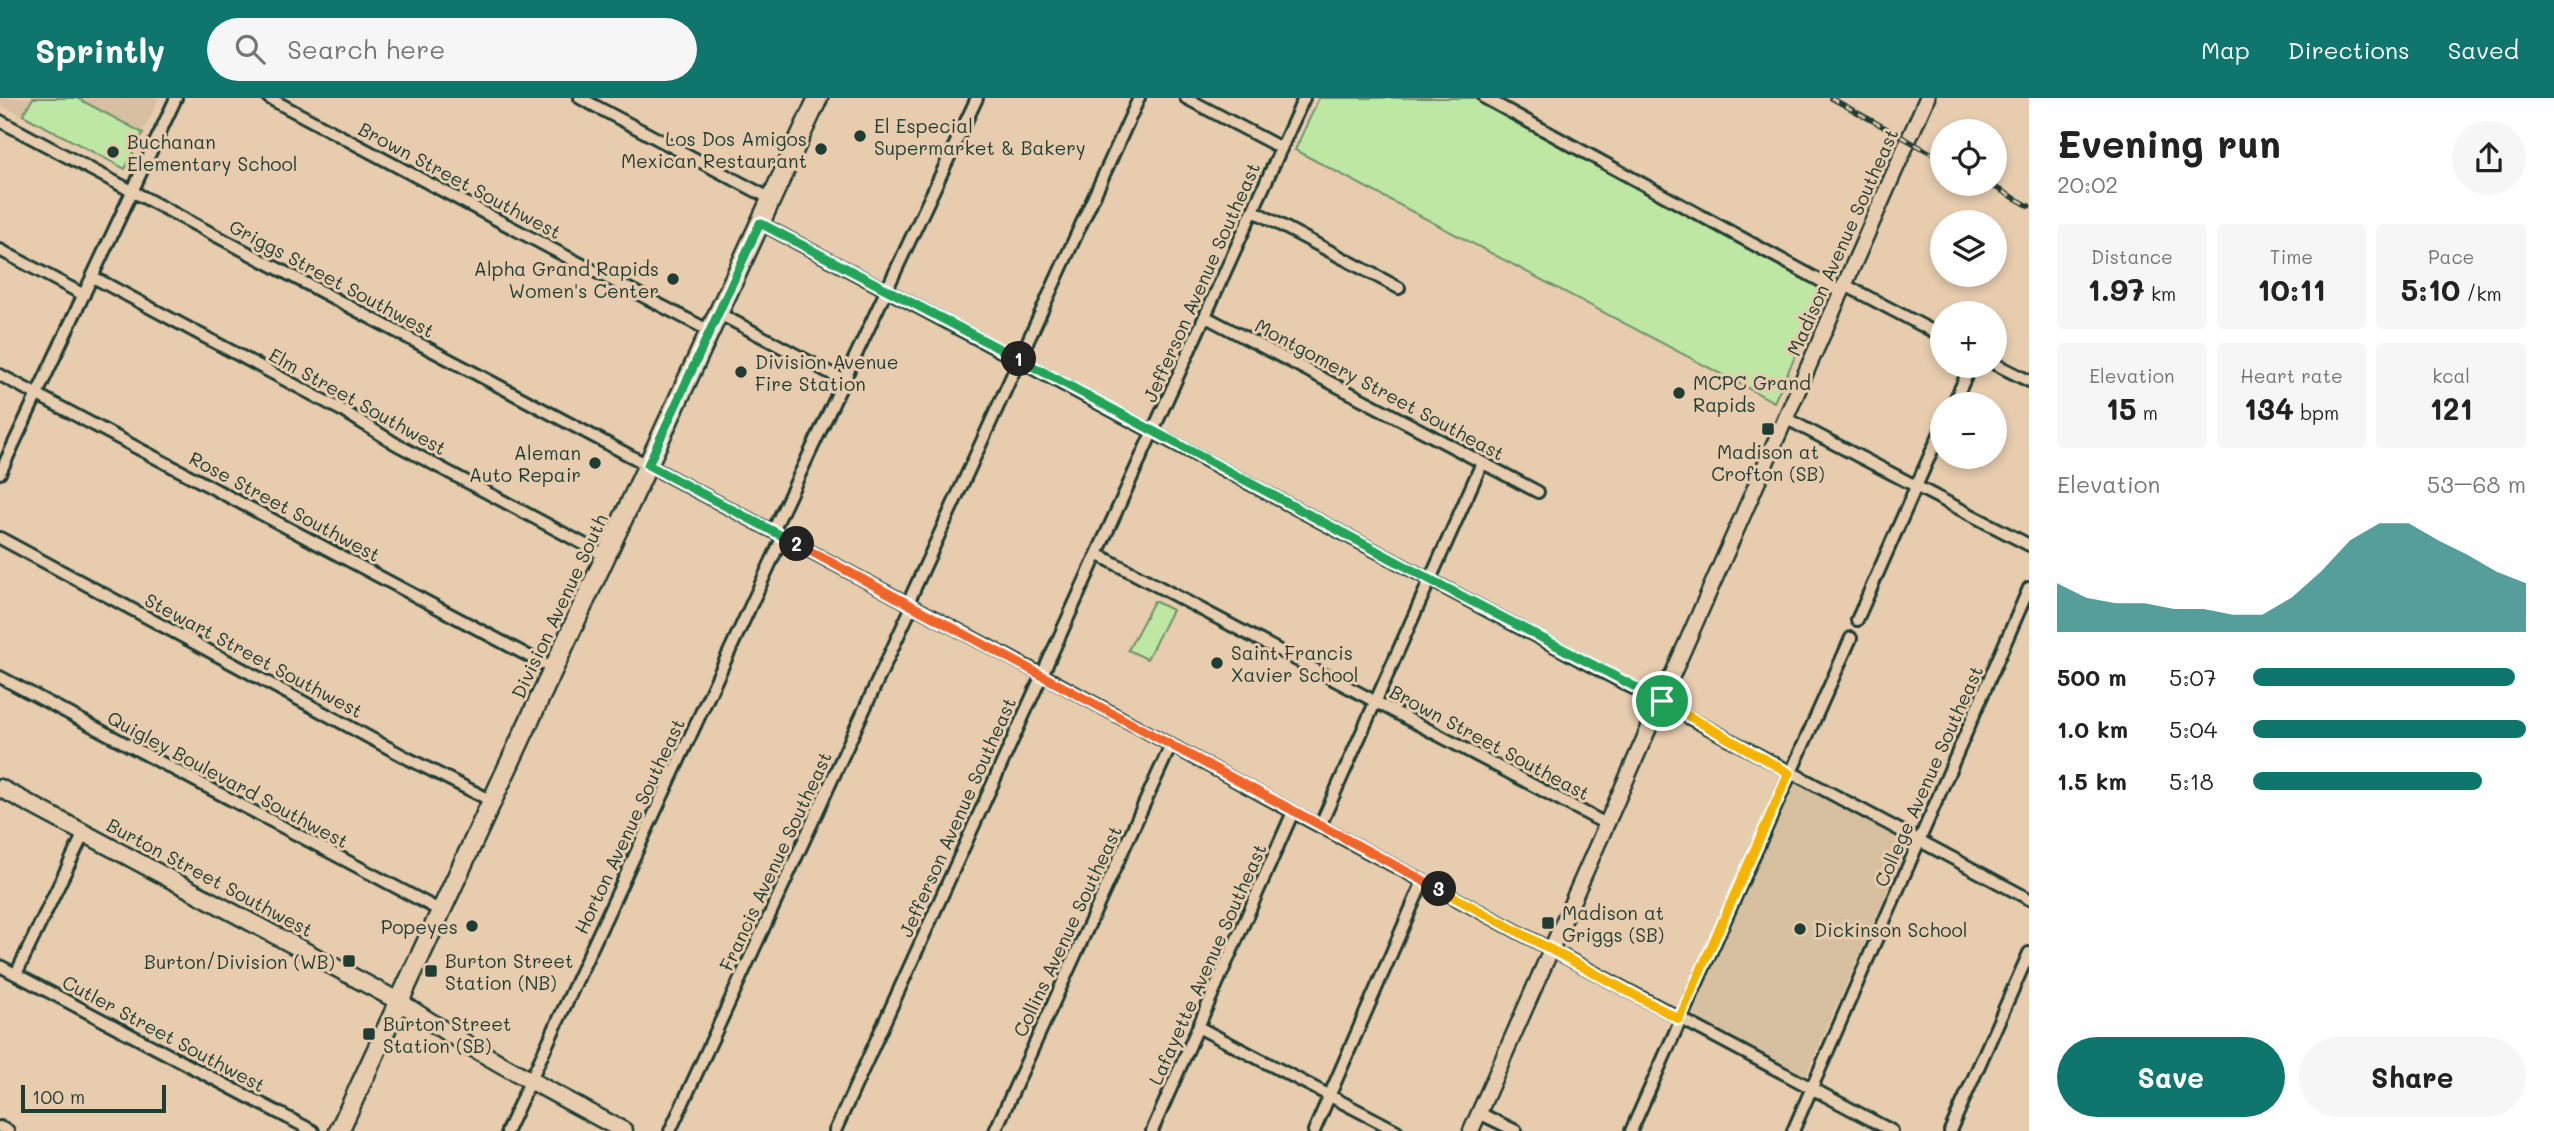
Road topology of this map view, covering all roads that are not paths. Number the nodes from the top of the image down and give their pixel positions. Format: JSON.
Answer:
{"nodes":[{"id":1,"x":176,"y":98,"type":"edge"},
{"id":2,"x":269,"y":98,"type":"edge"},
{"id":3,"x":580,"y":98,"type":"edge"},
{"id":4,"x":818,"y":98,"type":"edge"},
{"id":5,"x":977,"y":98,"type":"edge"},
{"id":6,"x":1139,"y":98,"type":"edge"},
{"id":7,"x":1186,"y":98,"type":"edge"},
{"id":8,"x":1304,"y":98,"type":"edge"},
{"id":9,"x":1485,"y":98,"type":"edge"},
{"id":10,"x":1927,"y":98,"type":"edge"},
{"id":11,"x":0,"y":121,"type":"edge"},
{"id":12,"x":1281,"y":148,"type":"junction"},
{"id":13,"x":132,"y":193,"type":"junction"},
{"id":14,"x":771,"y":200,"type":"junction"},
{"id":15,"x":1254,"y":211,"type":"junction"},
{"id":16,"x":760,"y":223,"type":"junction"},
{"id":17,"x":0,"y":250,"type":"edge"},
{"id":18,"x":93,"y":277,"type":"junction"},
{"id":19,"x":1399,"y":288,"type":"dead end"},
{"id":20,"x":1843,"y":288,"type":"junction"},
{"id":21,"x":886,"y":289,"type":"junction"},
{"id":22,"x":84,"y":295,"type":"junction"},
{"id":23,"x":718,"y":313,"type":"junction"},
{"id":24,"x":1206,"y":317,"type":"junction"},
{"id":25,"x":1930,"y":330,"type":"edge"},
{"id":26,"x":710,"y":331,"type":"junction"},
{"id":27,"x":1020,"y":359,"type":"junction"},
{"id":28,"x":2007,"y":370,"type":"edge"},
{"id":29,"x":0,"y":375,"type":"edge"},
{"id":30,"x":845,"y":381,"type":"junction"},
{"id":31,"x":2029,"y":381,"type":"edge"},
{"id":32,"x":36,"y":394,"type":"junction"},
{"id":33,"x":1786,"y":418,"type":"junction"},
{"id":34,"x":1153,"y":431,"type":"junction"},
{"id":35,"x":1930,"y":455,"type":"edge"},
{"id":36,"x":1482,"y":463,"type":"junction"},
{"id":37,"x":648,"y":465,"type":"junction"},
{"id":38,"x":0,"y":473,"type":"edge"},
{"id":39,"x":1916,"y":486,"type":"junction"},
{"id":40,"x":1538,"y":492,"type":"dead end"},
{"id":41,"x":778,"y":534,"type":"junction"},
{"id":42,"x":0,"y":538,"type":"edge"},
{"id":43,"x":2029,"y":545,"type":"edge"},
{"id":44,"x":1097,"y":554,"type":"junction"},
{"id":45,"x":606,"y":556,"type":"junction"},
{"id":46,"x":1431,"y":580,"type":"junction"},
{"id":47,"x":2029,"y":589,"type":"edge"},
{"id":48,"x":910,"y":604,"type":"junction"},
{"id":49,"x":1857,"y":620,"type":"dead end"},
{"id":50,"x":1851,"y":638,"type":"dead end"},
{"id":51,"x":553,"y":669,"type":"junction"},
{"id":52,"x":1041,"y":674,"type":"junction"},
{"id":53,"x":0,"y":677,"type":"edge"},
{"id":54,"x":1375,"y":700,"type":"junction"},
{"id":55,"x":1662,"y":701,"type":"junction"},
{"id":56,"x":1171,"y":745,"type":"junction"},
{"id":57,"x":1789,"y":773,"type":"junction"},
{"id":58,"x":0,"y":788,"type":"edge"},
{"id":59,"x":492,"y":801,"type":"junction"},
{"id":60,"x":1293,"y":812,"type":"junction"},
{"id":61,"x":1606,"y":824,"type":"junction"},
{"id":62,"x":1320,"y":826,"type":"junction"},
{"id":63,"x":84,"y":833,"type":"junction"},
{"id":64,"x":1919,"y":840,"type":"junction"},
{"id":65,"x":1423,"y":881,"type":"junction"},
{"id":66,"x":2029,"y":899,"type":"edge"},
{"id":67,"x":441,"y":911,"type":"junction"},
{"id":68,"x":1550,"y":950,"type":"junction"},
{"id":69,"x":2029,"y":953,"type":"edge"},
{"id":70,"x":0,"y":966,"type":"edge"},
{"id":71,"x":16,"y":974,"type":"junction"},
{"id":72,"x":400,"y":1002,"type":"junction"},
{"id":73,"x":1679,"y":1019,"type":"junction"},
{"id":74,"x":1198,"y":1027,"type":"junction"},
{"id":75,"x":531,"y":1082,"type":"junction"},
{"id":76,"x":1811,"y":1088,"type":"junction"},
{"id":77,"x":1330,"y":1095,"type":"junction"},
{"id":78,"x":1479,"y":1113,"type":"junction"},
{"id":79,"x":0,"y":1127,"type":"edge"},
{"id":80,"x":8,"y":1131,"type":"edge"},
{"id":81,"x":313,"y":1131,"type":"edge"},
{"id":82,"x":339,"y":1131,"type":"edge"},
{"id":83,"x":507,"y":1131,"type":"edge"},
{"id":84,"x":624,"y":1131,"type":"edge"},
{"id":85,"x":670,"y":1131,"type":"edge"},
{"id":86,"x":835,"y":1131,"type":"edge"},
{"id":87,"x":995,"y":1131,"type":"edge"},
{"id":88,"x":1152,"y":1131,"type":"edge"},
{"id":89,"x":1314,"y":1131,"type":"edge"},
{"id":90,"x":1397,"y":1131,"type":"edge"},
{"id":91,"x":1471,"y":1131,"type":"edge"},
{"id":92,"x":1516,"y":1131,"type":"edge"},
{"id":93,"x":1631,"y":1131,"type":"edge"},
{"id":94,"x":1793,"y":1131,"type":"edge"},
{"id":95,"x":1892,"y":1131,"type":"edge"},
{"id":96,"x":1950,"y":1131,"type":"edge"}],
"edges":[{"from":1,"to":13,"type":"street"},
{"from":2,"to":26,"type":"street","name":"Brown Street Southwest"},
{"from":3,"to":14,"type":"street"},
{"from":4,"to":14,"type":"main road","name":"Division Avenue South"},
{"from":5,"to":21,"type":"street","name":"Horton Avenue Southeast"},
{"from":6,"to":27,"type":"street","name":"Francis Avenue Southeast"},
{"from":7,"to":12,"type":"street"},
{"from":8,"to":12,"type":"street","name":"Jefferson Avenue Southeast"},
{"from":9,"to":20,"type":"street"},
{"from":10,"to":20,"type":"street","name":"Madison Avenue Southeast"},
{"from":11,"to":13,"type":"street","name":"Griggs Street Southwest"},
{"from":12,"to":15,"type":"street","name":"Jefferson Avenue Southeast"},
{"from":13,"to":18,"type":"street"},
{"from":13,"to":37,"type":"street","name":"Griggs Street Southwest"},
{"from":14,"to":16,"type":"main road","name":"Division Avenue South"},
{"from":15,"to":19,"type":"street"},
{"from":15,"to":24,"type":"street","name":"Jefferson Avenue Southeast"},
{"from":16,"to":21,"type":"street"},
{"from":16,"to":23,"type":"main road","name":"Division Avenue South"},
{"from":17,"to":22,"type":"street"},
{"from":18,"to":22,"type":"street"},
{"from":18,"to":45,"type":"street","name":"Elm Street Southwest"},
{"from":20,"to":25,"type":"street"},
{"from":20,"to":33,"type":"street","name":"Madison Avenue Southeast"},
{"from":21,"to":27,"type":"street"},
{"from":21,"to":30,"type":"street","name":"Horton Avenue Southeast"},
{"from":22,"to":32,"type":"street"},
{"from":23,"to":26,"type":"main road","name":"Division Avenue South"},
{"from":23,"to":30,"type":"street"},
{"from":24,"to":34,"type":"street","name":"Jefferson Avenue Southeast"},
{"from":24,"to":36,"type":"street","name":"Montgomery Street Southeast"},
{"from":26,"to":37,"type":"main road","name":"Division Avenue South"},
{"from":27,"to":34,"type":"street"},
{"from":27,"to":48,"type":"street","name":"Francis Avenue Southeast"},
{"from":28,"to":31,"type":"street"},
{"from":29,"to":32,"type":"street","name":"Rose Street Southwest"},
{"from":30,"to":41,"type":"street","name":"Horton Avenue Southeast"},
{"from":32,"to":38,"type":"street"},
{"from":32,"to":51,"type":"street","name":"Rose Street Southwest"},
{"from":33,"to":39,"type":"street"},
{"from":33,"to":55,"type":"street","name":"Madison Avenue Southeast"},
{"from":34,"to":44,"type":"street","name":"Jefferson Avenue Southeast"},
{"from":34,"to":46,"type":"street"},
{"from":35,"to":39,"type":"street"},
{"from":36,"to":40,"type":"street","name":"Montgomery Street Southeast"},
{"from":36,"to":46,"type":"street"},
{"from":37,"to":41,"type":"street","name":"Griggs Street Southwest"},
{"from":37,"to":45,"type":"main road","name":"Division Avenue South"},
{"from":39,"to":43,"type":"street"},
{"from":39,"to":49,"type":"street"},
{"from":41,"to":48,"type":"street","name":"Griggs Street Southwest"},
{"from":41,"to":75,"type":"street","name":"Horton Avenue Southeast"},
{"from":42,"to":59,"type":"street","name":"Stewart Street Southwest"},
{"from":44,"to":52,"type":"street","name":"Jefferson Avenue Southeast"},
{"from":44,"to":54,"type":"street","name":"Brown Street Southeast"},
{"from":45,"to":51,"type":"main road","name":"Division Avenue South"},
{"from":46,"to":54,"type":"street"},
{"from":46,"to":55,"type":"street"},
{"from":47,"to":64,"type":"street","name":"College Avenue Southeast"},
{"from":48,"to":52,"type":"street","name":"Griggs Street Southwest"},
{"from":48,"to":85,"type":"street","name":"Francis Avenue Southeast"},
{"from":50,"to":57,"type":"street"},
{"from":51,"to":59,"type":"main road","name":"Division Avenue South"},
{"from":52,"to":56,"type":"street","name":"Griggs Street Southwest"},
{"from":52,"to":86,"type":"street","name":"Jefferson Avenue Southeast"},
{"from":53,"to":67,"type":"street","name":"Quigley Boulevard Southwest"},
{"from":54,"to":61,"type":"street","name":"Brown Street Southeast"},
{"from":54,"to":62,"type":"street"},
{"from":55,"to":57,"type":"street"},
{"from":55,"to":61,"type":"street","name":"Madison Avenue Southeast"},
{"from":56,"to":60,"type":"street","name":"Griggs Street Southwest"},
{"from":56,"to":87,"type":"street","name":"Collins Avenue Southeast"},
{"from":57,"to":64,"type":"street"},
{"from":57,"to":73,"type":"street"},
{"from":58,"to":63,"type":"main road","name":"Burton Street Southwest"},
{"from":59,"to":67,"type":"main road","name":"Division Avenue South"},
{"from":60,"to":62,"type":"street","name":"Griggs Street Southwest"},
{"from":60,"to":74,"type":"street","name":"Lafayette Avenue Southeast"},
{"from":61,"to":68,"type":"street","name":"Madison Avenue Southeast"},
{"from":62,"to":65,"type":"street","name":"Griggs Street Southwest"},
{"from":63,"to":71,"type":"street"},
{"from":63,"to":72,"type":"main road","name":"Burton Street Southwest"},
{"from":64,"to":66,"type":"street"},
{"from":64,"to":76,"type":"street","name":"College Avenue Southeast"},
{"from":65,"to":68,"type":"street","name":"Griggs Street Southwest"},
{"from":65,"to":77,"type":"street"},
{"from":67,"to":72,"type":"main road","name":"Division Avenue South"},
{"from":68,"to":73,"type":"street","name":"Griggs Street Southwest"},
{"from":68,"to":78,"type":"street","name":"Madison Avenue Southeast"},
{"from":69,"to":96,"type":"street"},
{"from":70,"to":71,"type":"street","name":"Cutler Street Southwest"},
{"from":71,"to":81,"type":"street","name":"Cutler Street Southwest"},
{"from":72,"to":75,"type":"main road","name":"Burton Street Southwest"},
{"from":72,"to":82,"type":"main road","name":"Division Avenue South"},
{"from":73,"to":76,"type":"street","name":"Griggs Street Southwest"},
{"from":73,"to":93,"type":"street"},
{"from":74,"to":77,"type":"street"},
{"from":74,"to":88,"type":"street","name":"Lafayette Avenue Southeast"},
{"from":75,"to":83,"type":"street","name":"Horton Avenue Southeast"},
{"from":75,"to":84,"type":"main road","name":"Burton Street Southwest"},
{"from":76,"to":94,"type":"street","name":"College Avenue Southeast"},
{"from":76,"to":95,"type":"street","name":"Griggs Street Southwest"},
{"from":77,"to":89,"type":"street"},
{"from":77,"to":90,"type":"street"},
{"from":78,"to":91,"type":"street","name":"Madison Avenue Southeast"},
{"from":78,"to":92,"type":"street"},
{"from":79,"to":80,"type":"street"}]}
